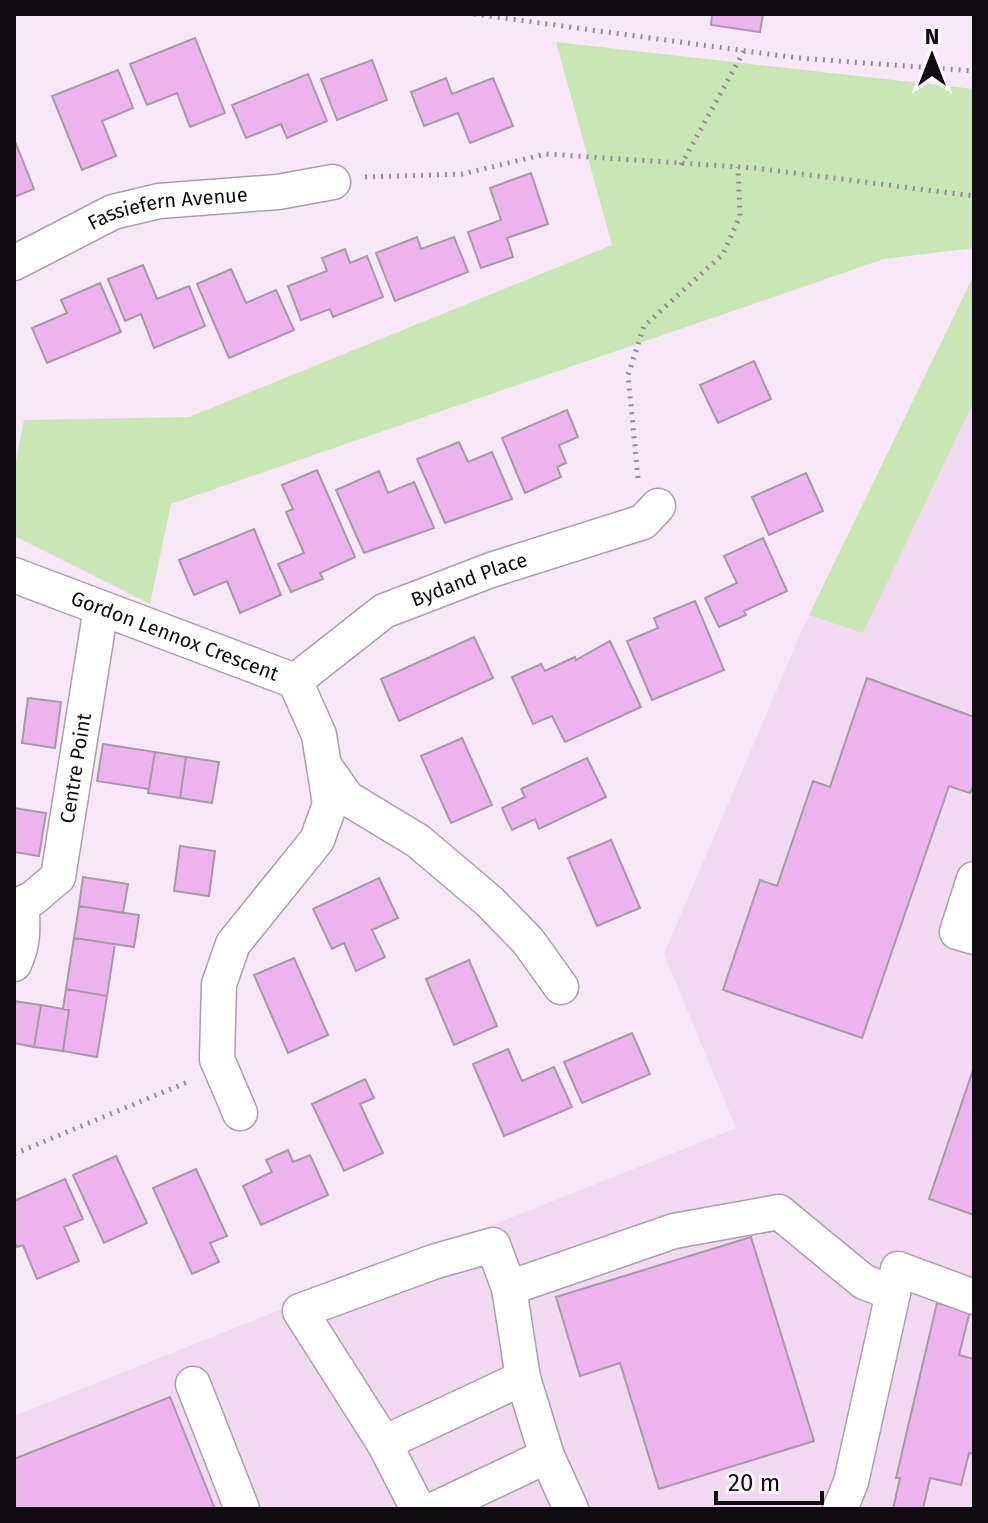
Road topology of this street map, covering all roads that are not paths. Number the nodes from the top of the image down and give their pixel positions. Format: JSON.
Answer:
{"nodes":[{"id":1,"x":333,"y":182,"type":"road end"},
{"id":2,"x":14,"y":263,"type":"edge"},
{"id":3,"x":658,"y":506,"type":"road end"},
{"id":4,"x":14,"y":575,"type":"edge"},
{"id":5,"x":101,"y":608,"type":"junction"},
{"id":6,"x":295,"y":681,"type":"junction"},
{"id":7,"x":326,"y":768,"type":"junction"},
{"id":8,"x":974,"y":879,"type":"edge"},
{"id":9,"x":14,"y":907,"type":"edge"},
{"id":10,"x":974,"y":937,"type":"edge"},
{"id":11,"x":14,"y":964,"type":"edge"},
{"id":12,"x":561,"y":987,"type":"dead end"},
{"id":13,"x":240,"y":1113,"type":"dead end"},
{"id":14,"x":509,"y":1288,"type":"junction"},
{"id":15,"x":893,"y":1293,"type":"junction"},
{"id":16,"x":974,"y":1297,"type":"edge"},
{"id":17,"x":523,"y":1378,"type":"junction"},
{"id":18,"x":193,"y":1384,"type":"dead end"},
{"id":19,"x":384,"y":1443,"type":"junction"},
{"id":20,"x":547,"y":1456,"type":"junction"},
{"id":21,"x":242,"y":1509,"type":"edge"},
{"id":22,"x":418,"y":1509,"type":"edge"},
{"id":23,"x":435,"y":1509,"type":"edge"},
{"id":24,"x":571,"y":1509,"type":"edge"},
{"id":25,"x":840,"y":1509,"type":"edge"}],
"edges":[{"from":1,"to":2,"type":"street","name":"Fassiefern Avenue"},
{"from":3,"to":6,"type":"street","name":"Bydand Place"},
{"from":4,"to":5,"type":"street","name":"Gordon Lennox Crescent"},
{"from":5,"to":6,"type":"street","name":"Gordon Lennox Crescent"},
{"from":5,"to":9,"type":"street","name":"Centre Point"},
{"from":6,"to":7,"type":"street","name":"Gordon Lennox Crescent"},
{"from":7,"to":12,"type":"street"},
{"from":7,"to":13,"type":"street","name":"Gordon Lennox Crescent"},
{"from":8,"to":10,"type":"street"},
{"from":9,"to":11,"type":"street","name":"Centre Point"},
{"from":14,"to":15,"type":"street"},
{"from":14,"to":17,"type":"street"},
{"from":14,"to":19,"type":"street"},
{"from":15,"to":16,"type":"street"},
{"from":15,"to":25,"type":"street"},
{"from":17,"to":19,"type":"street"},
{"from":17,"to":20,"type":"street"},
{"from":18,"to":21,"type":"street"},
{"from":19,"to":22,"type":"street"},
{"from":20,"to":23,"type":"street"},
{"from":20,"to":24,"type":"street"}]}
